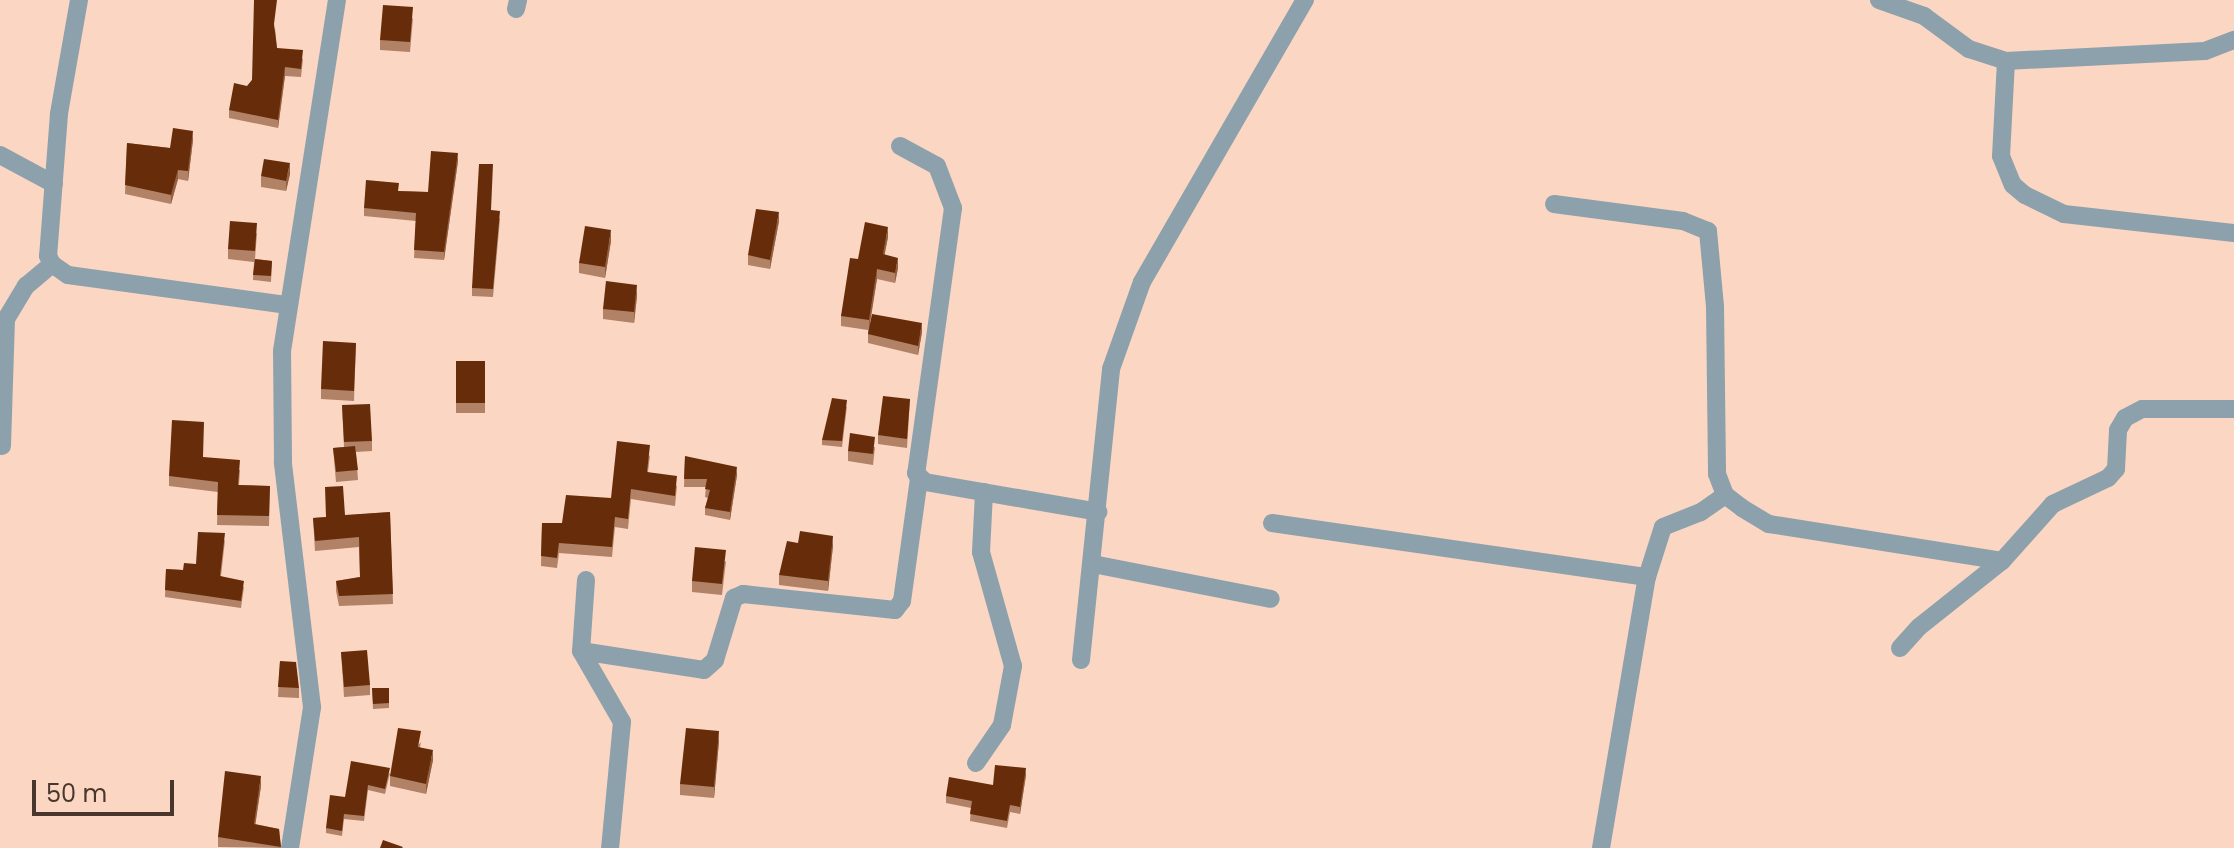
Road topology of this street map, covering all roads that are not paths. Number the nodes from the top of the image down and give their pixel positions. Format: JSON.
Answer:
{"nodes":[{"id":1,"x":79,"y":0,"type":"edge"},
{"id":2,"x":337,"y":0,"type":"edge"},
{"id":3,"x":1305,"y":0,"type":"edge"},
{"id":4,"x":1879,"y":0,"type":"edge"},
{"id":5,"x":2234,"y":40,"type":"edge"},
{"id":6,"x":2006,"y":61,"type":"junction"},
{"id":7,"x":900,"y":146,"type":"dead end"},
{"id":8,"x":0,"y":155,"type":"edge"},
{"id":9,"x":54,"y":184,"type":"junction"},
{"id":10,"x":1554,"y":204,"type":"dead end"},
{"id":11,"x":2234,"y":233,"type":"edge"},
{"id":12,"x":52,"y":264,"type":"junction"},
{"id":13,"x":286,"y":305,"type":"junction"},
{"id":14,"x":2234,"y":409,"type":"edge"},
{"id":15,"x":2,"y":446,"type":"edge"},
{"id":16,"x":919,"y":478,"type":"junction"},
{"id":17,"x":984,"y":492,"type":"junction"},
{"id":18,"x":1725,"y":495,"type":"junction"},
{"id":19,"x":1098,"y":512,"type":"junction"},
{"id":20,"x":1272,"y":523,"type":"dead end"},
{"id":21,"x":2002,"y":561,"type":"junction"},
{"id":22,"x":1093,"y":564,"type":"junction"},
{"id":23,"x":1647,"y":577,"type":"junction"},
{"id":24,"x":586,"y":580,"type":"dead end"},
{"id":25,"x":1271,"y":599,"type":"dead end"},
{"id":26,"x":1900,"y":648,"type":"dead end"},
{"id":27,"x":581,"y":651,"type":"junction"},
{"id":28,"x":1081,"y":660,"type":"dead end"},
{"id":29,"x":976,"y":763,"type":"dead end"},
{"id":30,"x":290,"y":848,"type":"edge"},
{"id":31,"x":610,"y":848,"type":"edge"},
{"id":32,"x":1601,"y":848,"type":"edge"}],
"edges":[{"from":1,"to":9,"type":"street"},
{"from":2,"to":13,"type":"street"},
{"from":3,"to":19,"type":"street"},
{"from":4,"to":6,"type":"street"},
{"from":5,"to":6,"type":"street"},
{"from":6,"to":11,"type":"street"},
{"from":7,"to":16,"type":"street"},
{"from":8,"to":9,"type":"street"},
{"from":9,"to":12,"type":"street"},
{"from":10,"to":18,"type":"street"},
{"from":12,"to":13,"type":"street"},
{"from":12,"to":15,"type":"street"},
{"from":13,"to":30,"type":"street"},
{"from":14,"to":21,"type":"street"},
{"from":16,"to":17,"type":"street"},
{"from":16,"to":27,"type":"street"},
{"from":17,"to":19,"type":"street"},
{"from":17,"to":29,"type":"street"},
{"from":18,"to":21,"type":"street"},
{"from":18,"to":23,"type":"street"},
{"from":19,"to":22,"type":"street"},
{"from":20,"to":23,"type":"street"},
{"from":21,"to":26,"type":"street"},
{"from":22,"to":25,"type":"street"},
{"from":22,"to":28,"type":"street"},
{"from":23,"to":32,"type":"street"},
{"from":24,"to":27,"type":"street"},
{"from":27,"to":31,"type":"street"}]}
